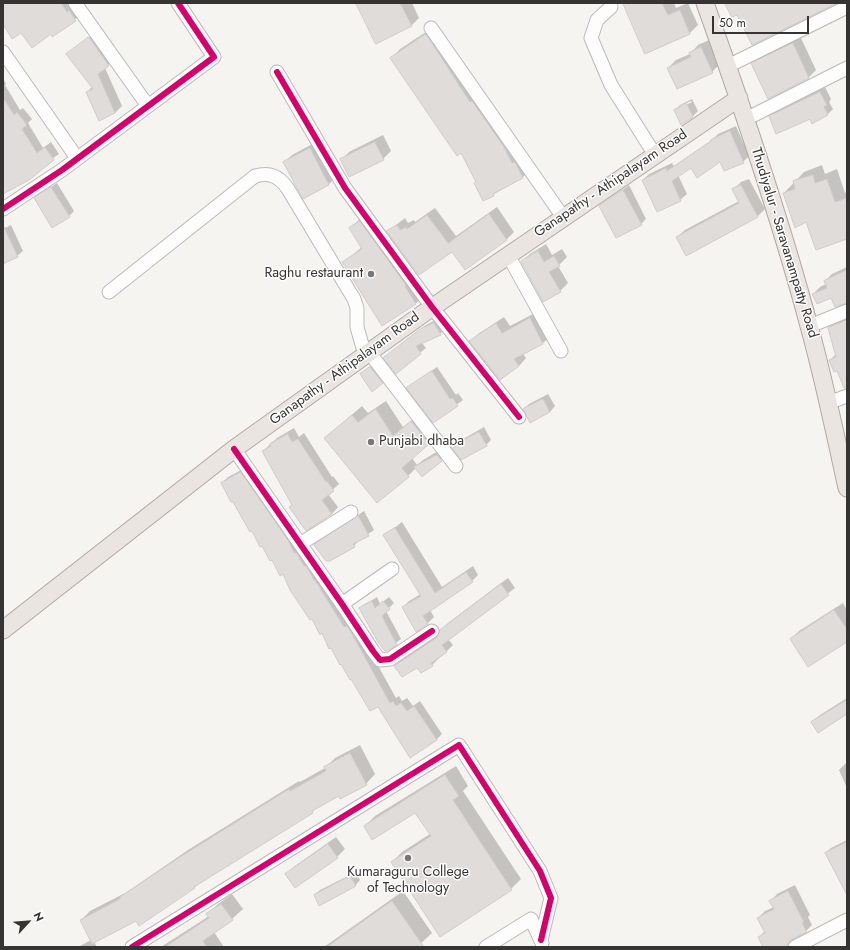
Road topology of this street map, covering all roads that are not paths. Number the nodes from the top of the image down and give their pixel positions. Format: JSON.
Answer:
{"nodes":[{"id":1,"x":74,"y":3,"type":"edge"},
{"id":2,"x":178,"y":3,"type":"edge"},
{"id":3,"x":705,"y":3,"type":"edge"},
{"id":4,"x":611,"y":7,"type":"dead end"},
{"id":5,"x":847,"y":7,"type":"edge"},
{"id":6,"x":431,"y":28,"type":"dead end"},
{"id":7,"x":3,"y":52,"type":"edge"},
{"id":8,"x":728,"y":66,"type":"junction"},
{"id":9,"x":847,"y":68,"type":"edge"},
{"id":10,"x":277,"y":72,"type":"dead end"},
{"id":11,"x":739,"y":98,"type":"junction"},
{"id":12,"x":148,"y":106,"type":"junction"},
{"id":13,"x":746,"y":119,"type":"junction"},
{"id":14,"x":655,"y":155,"type":"junction"},
{"id":15,"x":77,"y":158,"type":"junction"},
{"id":16,"x":3,"y":209,"type":"edge"},
{"id":17,"x":563,"y":217,"type":"junction"},
{"id":18,"x":508,"y":255,"type":"junction"},
{"id":19,"x":110,"y":292,"type":"dead end"},
{"id":20,"x":432,"y":307,"type":"junction"},
{"id":21,"x":847,"y":311,"type":"edge"},
{"id":22,"x":810,"y":326,"type":"junction"},
{"id":23,"x":561,"y":351,"type":"dead end"},
{"id":24,"x":367,"y":353,"type":"junction"},
{"id":25,"x":847,"y":396,"type":"edge"},
{"id":26,"x":828,"y":403,"type":"junction"},
{"id":27,"x":519,"y":417,"type":"dead end"},
{"id":28,"x":234,"y":449,"type":"junction"},
{"id":29,"x":456,"y":466,"type":"dead end"},
{"id":30,"x":846,"y":483,"type":"edge"},
{"id":31,"x":351,"y":512,"type":"dead end"},
{"id":32,"x":300,"y":544,"type":"junction"},
{"id":33,"x":392,"y":569,"type":"dead end"},
{"id":34,"x":342,"y":604,"type":"junction"},
{"id":35,"x":3,"y":630,"type":"edge"},
{"id":36,"x":432,"y":630,"type":"dead end"},
{"id":37,"x":547,"y":916,"type":"junction"},
{"id":38,"x":531,"y":919,"type":"junction"},
{"id":39,"x":847,"y":920,"type":"edge"},
{"id":40,"x":543,"y":944,"type":"edge"},
{"id":41,"x":132,"y":947,"type":"edge"},
{"id":42,"x":486,"y":947,"type":"edge"},
{"id":43,"x":795,"y":947,"type":"edge"}],
"edges":[{"from":1,"to":12,"type":"street"},
{"from":2,"to":12,"type":"street"},
{"from":3,"to":8,"type":"main road","name":"Thudiyalur - Saravanampatty Road"},
{"from":4,"to":14,"type":"street"},
{"from":5,"to":8,"type":"street"},
{"from":6,"to":17,"type":"street"},
{"from":7,"to":15,"type":"street"},
{"from":8,"to":11,"type":"main road","name":"Thudiyalur - Saravanampatty Road"},
{"from":9,"to":13,"type":"street"},
{"from":10,"to":20,"type":"street"},
{"from":11,"to":13,"type":"main road","name":"Thudiyalur - Saravanampatty Road"},
{"from":11,"to":14,"type":"main road","name":"Ganapathy - Athipalayam Road"},
{"from":12,"to":15,"type":"street"},
{"from":13,"to":22,"type":"main road","name":"Thudiyalur - Saravanampatty Road"},
{"from":14,"to":17,"type":"main road","name":"Ganapathy - Athipalayam Road"},
{"from":15,"to":16,"type":"street"},
{"from":17,"to":18,"type":"main road","name":"Ganapathy - Athipalayam Road"},
{"from":18,"to":20,"type":"main road","name":"Ganapathy - Athipalayam Road"},
{"from":18,"to":23,"type":"street"},
{"from":19,"to":24,"type":"street"},
{"from":20,"to":24,"type":"main road","name":"Ganapathy - Athipalayam Road"},
{"from":20,"to":27,"type":"street"},
{"from":21,"to":22,"type":"street"},
{"from":22,"to":26,"type":"main road","name":"Thudiyalur - Saravanampatty Road"},
{"from":24,"to":28,"type":"main road","name":"Ganapathy - Athipalayam Road"},
{"from":24,"to":29,"type":"street"},
{"from":25,"to":26,"type":"street"},
{"from":26,"to":30,"type":"main road","name":"Thudiyalur - Saravanampatty Road"},
{"from":28,"to":32,"type":"street"},
{"from":28,"to":35,"type":"main road","name":"Ganapathy - Athipalayam Road"},
{"from":31,"to":32,"type":"street"},
{"from":32,"to":34,"type":"street"},
{"from":33,"to":34,"type":"street"},
{"from":34,"to":36,"type":"street"},
{"from":37,"to":38,"type":"street"},
{"from":37,"to":40,"type":"street"},
{"from":37,"to":41,"type":"street"},
{"from":38,"to":40,"type":"street"},
{"from":38,"to":42,"type":"street"},
{"from":39,"to":43,"type":"street"}]}
